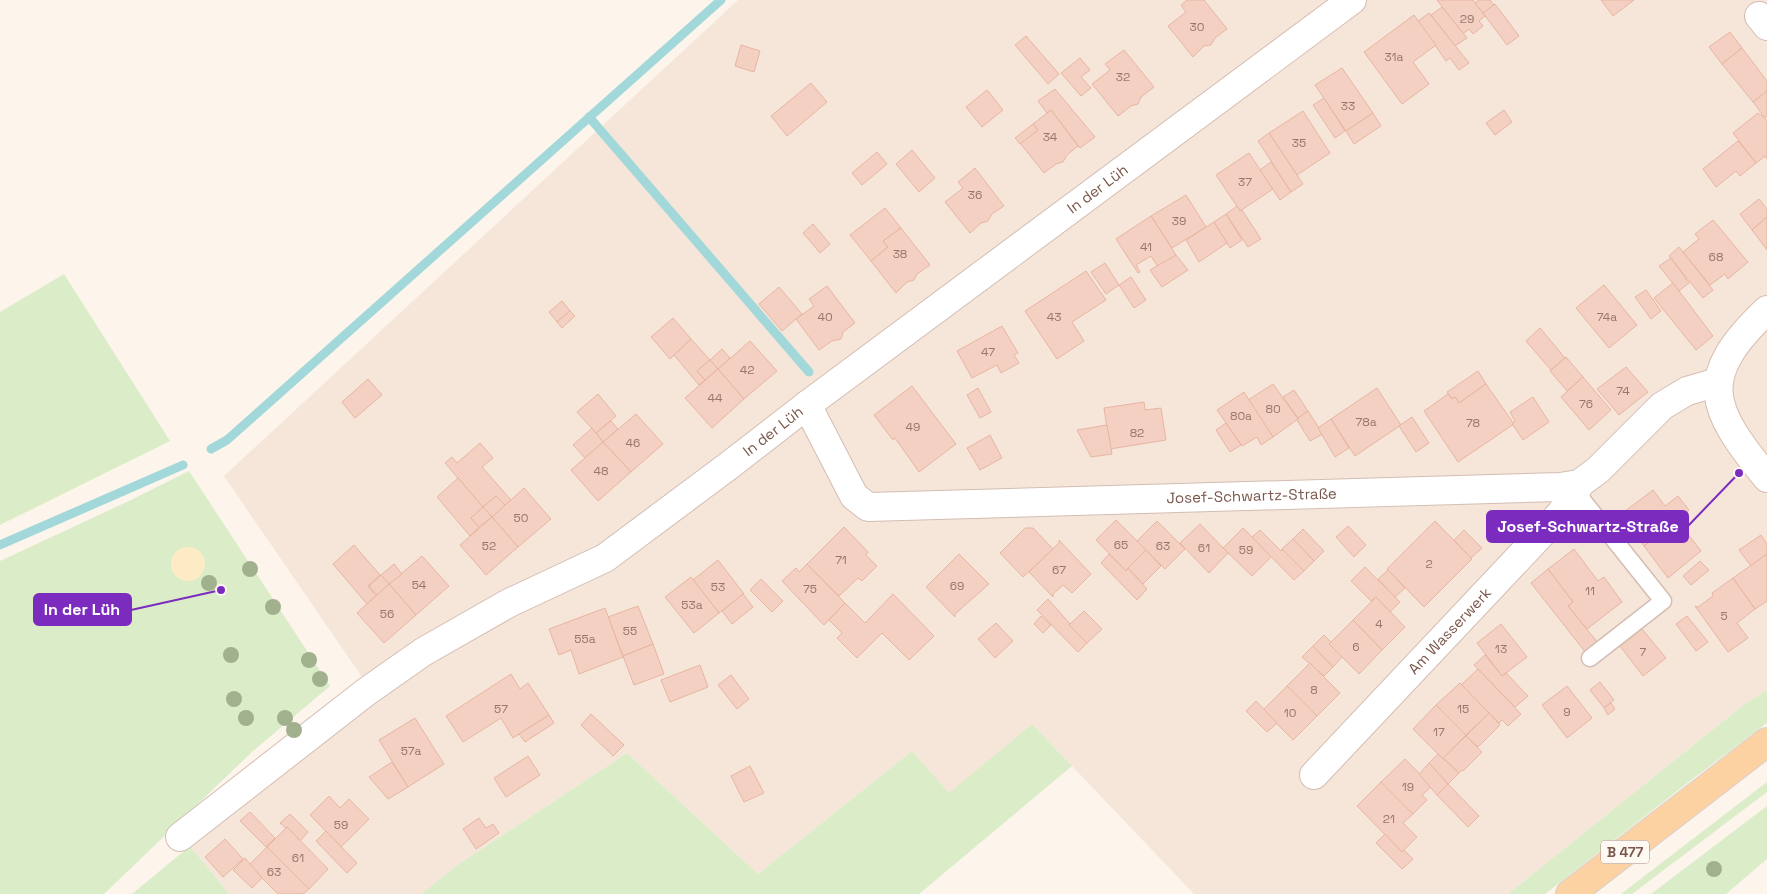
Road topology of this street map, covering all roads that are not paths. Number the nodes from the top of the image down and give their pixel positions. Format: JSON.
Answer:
{"nodes":[{"id":1,"x":1352,"y":0,"type":"edge"},
{"id":2,"x":1767,"y":310,"type":"edge"},
{"id":3,"x":1718,"y":382,"type":"junction"},
{"id":4,"x":807,"y":405,"type":"junction"},
{"id":5,"x":1767,"y":478,"type":"edge"},
{"id":6,"x":1578,"y":488,"type":"junction"},
{"id":7,"x":1590,"y":658,"type":"dead end"},
{"id":8,"x":1767,"y":742,"type":"edge"},
{"id":9,"x":1314,"y":775,"type":"dead end"},
{"id":10,"x":180,"y":837,"type":"dead end"},
{"id":11,"x":1570,"y":894,"type":"edge"}],
"edges":[{"from":1,"to":4,"type":"street","name":"In der Lüh"},
{"from":2,"to":3,"type":"street"},
{"from":3,"to":5,"type":"street"},
{"from":3,"to":6,"type":"street","name":"Josef-Schwartz-Straße"},
{"from":4,"to":6,"type":"street","name":"Josef-Schwartz-Straße"},
{"from":4,"to":10,"type":"street","name":"In der Lüh"},
{"from":6,"to":7,"type":"lane"},
{"from":6,"to":9,"type":"street","name":"Am Wasserwerk"},
{"from":8,"to":11,"type":"main road","number":"B 477"}]}
